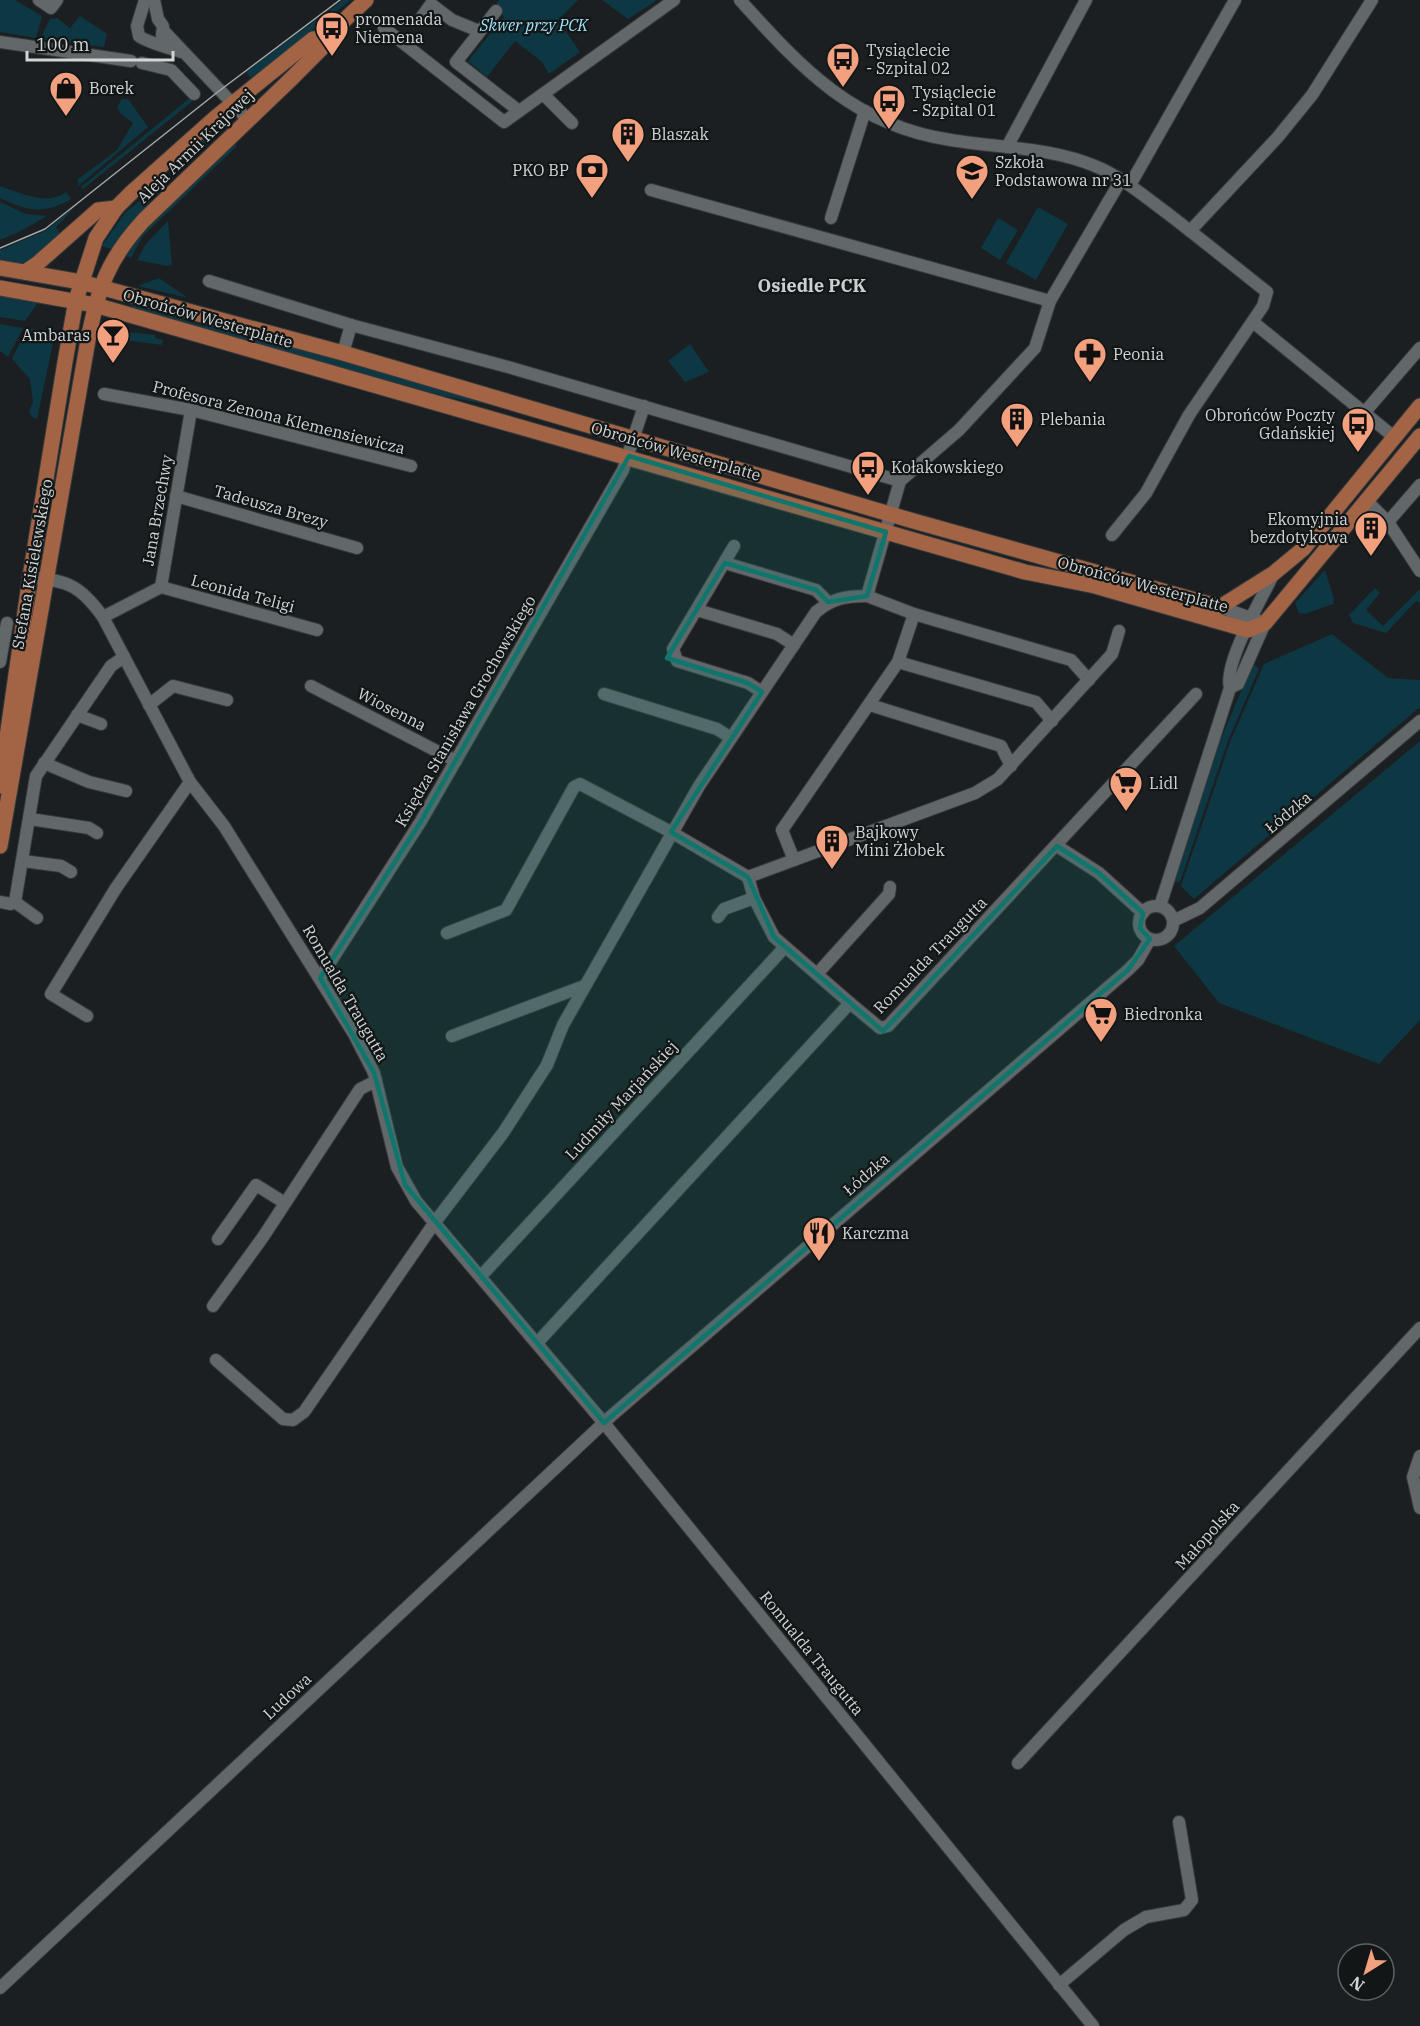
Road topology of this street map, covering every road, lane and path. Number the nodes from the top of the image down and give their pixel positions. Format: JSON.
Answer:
{"nodes":[{"id":1,"x":39,"y":0,"type":"edge"},
{"id":2,"x":57,"y":0,"type":"edge"},
{"id":3,"x":145,"y":0,"type":"edge"},
{"id":4,"x":153,"y":0,"type":"edge"},
{"id":5,"x":366,"y":0,"type":"edge"},
{"id":6,"x":674,"y":0,"type":"edge"},
{"id":7,"x":740,"y":0,"type":"edge"},
{"id":8,"x":1086,"y":0,"type":"edge"},
{"id":9,"x":1235,"y":0,"type":"edge"},
{"id":10,"x":1372,"y":0,"type":"edge"},
{"id":11,"x":496,"y":11,"type":"dead end"},
{"id":12,"x":421,"y":18,"type":"dead end"},
{"id":13,"x":140,"y":22,"type":"junction"},
{"id":14,"x":160,"y":24,"type":"junction"},
{"id":15,"x":384,"y":28,"type":"dead end"},
{"id":16,"x":479,"y":31,"type":"junction"},
{"id":17,"x":325,"y":38,"type":"junction"},
{"id":18,"x":0,"y":42,"type":"edge"},
{"id":19,"x":152,"y":42,"type":"junction"},
{"id":20,"x":181,"y":52,"type":"junction"},
{"id":21,"x":194,"y":94,"type":"dead end"},
{"id":22,"x":543,"y":94,"type":"junction"},
{"id":23,"x":232,"y":104,"type":"junction"},
{"id":24,"x":519,"y":111,"type":"junction"},
{"id":25,"x":865,"y":111,"type":"junction"},
{"id":26,"x":248,"y":120,"type":"junction"},
{"id":27,"x":572,"y":123,"type":"dead end"},
{"id":28,"x":1007,"y":147,"type":"junction"},
{"id":29,"x":1125,"y":182,"type":"junction"},
{"id":30,"x":651,"y":190,"type":"dead end"},
{"id":31,"x":116,"y":208,"type":"junction"},
{"id":32,"x":831,"y":218,"type":"dead end"},
{"id":33,"x":1190,"y":231,"type":"junction"},
{"id":34,"x":0,"y":268,"type":"edge"},
{"id":35,"x":25,"y":272,"type":"junction"},
{"id":36,"x":209,"y":281,"type":"dead end"},
{"id":37,"x":81,"y":282,"type":"junction"},
{"id":38,"x":0,"y":288,"type":"edge"},
{"id":39,"x":100,"y":288,"type":"junction"},
{"id":40,"x":76,"y":300,"type":"junction"},
{"id":41,"x":1050,"y":301,"type":"junction"},
{"id":42,"x":95,"y":304,"type":"junction"},
{"id":43,"x":1253,"y":322,"type":"junction"},
{"id":44,"x":351,"y":325,"type":"junction"},
{"id":45,"x":1420,"y":348,"type":"edge"},
{"id":46,"x":343,"y":353,"type":"junction"},
{"id":47,"x":104,"y":394,"type":"dead end"},
{"id":48,"x":644,"y":406,"type":"junction"},
{"id":49,"x":1420,"y":406,"type":"edge"},
{"id":50,"x":191,"y":410,"type":"junction"},
{"id":51,"x":1364,"y":413,"type":"junction"},
{"id":52,"x":1420,"y":436,"type":"edge"},
{"id":53,"x":1394,"y":437,"type":"junction"},
{"id":54,"x":633,"y":438,"type":"junction"},
{"id":55,"x":629,"y":456,"type":"junction"},
{"id":56,"x":411,"y":466,"type":"dead end"},
{"id":57,"x":900,"y":481,"type":"junction"},
{"id":58,"x":1420,"y":485,"type":"edge"},
{"id":59,"x":176,"y":496,"type":"junction"},
{"id":60,"x":1366,"y":500,"type":"junction"},
{"id":61,"x":891,"y":514,"type":"junction"},
{"id":62,"x":1388,"y":522,"type":"junction"},
{"id":63,"x":886,"y":532,"type":"junction"},
{"id":64,"x":1112,"y":535,"type":"dead end"},
{"id":65,"x":734,"y":546,"type":"dead end"},
{"id":66,"x":357,"y":548,"type":"dead end"},
{"id":67,"x":725,"y":563,"type":"junction"},
{"id":68,"x":1420,"y":571,"type":"edge"},
{"id":69,"x":1274,"y":573,"type":"junction"},
{"id":70,"x":30,"y":577,"type":"junction"},
{"id":71,"x":48,"y":579,"type":"junction"},
{"id":72,"x":161,"y":587,"type":"junction"},
{"id":73,"x":867,"y":596,"type":"junction"},
{"id":74,"x":828,"y":602,"type":"junction"},
{"id":75,"x":1220,"y":607,"type":"junction"},
{"id":76,"x":697,"y":610,"type":"junction"},
{"id":77,"x":914,"y":614,"type":"junction"},
{"id":78,"x":103,"y":617,"type":"junction"},
{"id":79,"x":7,"y":623,"type":"dead end"},
{"id":80,"x":1255,"y":624,"type":"junction"},
{"id":81,"x":317,"y":630,"type":"dead end"},
{"id":82,"x":1119,"y":631,"type":"dead end"},
{"id":83,"x":794,"y":645,"type":"junction"},
{"id":84,"x":123,"y":657,"type":"junction"},
{"id":85,"x":0,"y":662,"type":"edge"},
{"id":86,"x":898,"y":662,"type":"junction"},
{"id":87,"x":1089,"y":680,"type":"junction"},
{"id":88,"x":312,"y":686,"type":"dead end"},
{"id":89,"x":1230,"y":688,"type":"junction"},
{"id":90,"x":762,"y":692,"type":"junction"},
{"id":91,"x":604,"y":694,"type":"dead end"},
{"id":92,"x":1196,"y":694,"type":"dead end"},
{"id":93,"x":226,"y":700,"type":"dead end"},
{"id":94,"x":149,"y":705,"type":"junction"},
{"id":95,"x":870,"y":705,"type":"junction"},
{"id":96,"x":77,"y":715,"type":"junction"},
{"id":97,"x":1052,"y":722,"type":"junction"},
{"id":98,"x":1420,"y":722,"type":"edge"},
{"id":99,"x":101,"y":724,"type":"dead end"},
{"id":100,"x":731,"y":738,"type":"junction"},
{"id":101,"x":456,"y":761,"type":"junction"},
{"id":102,"x":44,"y":763,"type":"junction"},
{"id":103,"x":1011,"y":766,"type":"junction"},
{"id":104,"x":190,"y":783,"type":"junction"},
{"id":105,"x":0,"y":786,"type":"edge"},
{"id":106,"x":126,"y":791,"type":"dead end"},
{"id":107,"x":4,"y":804,"type":"edge"},
{"id":108,"x":30,"y":819,"type":"junction"},
{"id":109,"x":671,"y":832,"type":"junction"},
{"id":110,"x":97,"y":833,"type":"dead end"},
{"id":111,"x":0,"y":846,"type":"edge"},
{"id":112,"x":1057,"y":846,"type":"junction"},
{"id":113,"x":794,"y":860,"type":"junction"},
{"id":114,"x":22,"y":861,"type":"junction"},
{"id":115,"x":71,"y":872,"type":"dead end"},
{"id":116,"x":748,"y":877,"type":"junction"},
{"id":117,"x":890,"y":887,"type":"dead end"},
{"id":118,"x":754,"y":898,"type":"junction"},
{"id":119,"x":0,"y":902,"type":"edge"},
{"id":120,"x":15,"y":902,"type":"junction"},
{"id":121,"x":1160,"y":906,"type":"junction"},
{"id":122,"x":1143,"y":913,"type":"junction"},
{"id":123,"x":718,"y":917,"type":"dead end"},
{"id":124,"x":37,"y":918,"type":"dead end"},
{"id":125,"x":1173,"y":921,"type":"junction"},
{"id":126,"x":447,"y":933,"type":"dead end"},
{"id":127,"x":1150,"y":939,"type":"junction"},
{"id":128,"x":785,"y":946,"type":"junction"},
{"id":129,"x":817,"y":974,"type":"junction"},
{"id":130,"x":320,"y":978,"type":"junction"},
{"id":131,"x":584,"y":986,"type":"junction"},
{"id":132,"x":850,"y":1003,"type":"junction"},
{"id":133,"x":87,"y":1016,"type":"dead end"},
{"id":134,"x":452,"y":1036,"type":"dead end"},
{"id":135,"x":376,"y":1081,"type":"junction"},
{"id":136,"x":285,"y":1203,"type":"junction"},
{"id":137,"x":435,"y":1222,"type":"junction"},
{"id":138,"x":218,"y":1239,"type":"dead end"},
{"id":139,"x":482,"y":1275,"type":"junction"},
{"id":140,"x":213,"y":1306,"type":"dead end"},
{"id":141,"x":1420,"y":1328,"type":"edge"},
{"id":142,"x":537,"y":1343,"type":"junction"},
{"id":143,"x":216,"y":1360,"type":"dead end"},
{"id":144,"x":601,"y":1426,"type":"junction"},
{"id":145,"x":1420,"y":1456,"type":"edge"},
{"id":146,"x":1420,"y":1508,"type":"edge"},
{"id":147,"x":1018,"y":1763,"type":"dead end"},
{"id":148,"x":1179,"y":1822,"type":"dead end"},
{"id":149,"x":1059,"y":1985,"type":"junction"},
{"id":150,"x":0,"y":1988,"type":"edge"},
{"id":151,"x":1093,"y":2026,"type":"edge"}],
"edges":[{"from":1,"to":2,"type":"street"},
{"from":3,"to":13,"type":"street"},
{"from":4,"to":14,"type":"street"},
{"from":5,"to":17,"type":"main road","name":"Aleja Armii Krajowej"},
{"from":6,"to":22,"type":"street"},
{"from":7,"to":25,"type":"street"},
{"from":8,"to":28,"type":"street"},
{"from":9,"to":29,"type":"street"},
{"from":10,"to":33,"type":"street"},
{"from":11,"to":16,"type":"street"},
{"from":12,"to":16,"type":"street"},
{"from":13,"to":14,"type":"street"},
{"from":13,"to":19,"type":"street"},
{"from":14,"to":19,"type":"street"},
{"from":14,"to":20,"type":"street"},
{"from":15,"to":24,"type":"street"},
{"from":16,"to":24,"type":"street"},
{"from":17,"to":23,"type":"main road","name":"Aleja Armii Krajowej"},
{"from":17,"to":26,"type":"main road","name":"Aleja Armii Krajowej"},
{"from":18,"to":21,"type":"street"},
{"from":19,"to":20,"type":"street"},
{"from":20,"to":23,"type":"street"},
{"from":22,"to":24,"type":"street"},
{"from":22,"to":27,"type":"street"},
{"from":23,"to":26,"type":"street"},
{"from":23,"to":31,"type":"main road","name":"Aleja Armii Krajowej"},
{"from":25,"to":28,"type":"street"},
{"from":25,"to":32,"type":"street"},
{"from":26,"to":39,"type":"main road","name":"Aleja Armii Krajowej"},
{"from":28,"to":29,"type":"street"},
{"from":29,"to":33,"type":"street"},
{"from":29,"to":41,"type":"street"},
{"from":30,"to":41,"type":"street"},
{"from":31,"to":35,"type":"main road","name":"Aleja Armii Krajowej"},
{"from":31,"to":37,"type":"main road","name":"Aleja Armii Krajowej"},
{"from":33,"to":43,"type":"street"},
{"from":34,"to":35,"type":"main road","name":"Obrońców Westerplatte"},
{"from":35,"to":37,"type":"main road","name":"Obrońców Westerplatte"},
{"from":36,"to":44,"type":"street"},
{"from":37,"to":39,"type":"main road","name":"Obrońców Westerplatte"},
{"from":37,"to":40,"type":"main road","name":"Stefana Kisielewskiego"},
{"from":38,"to":40,"type":"main road","name":"Obrońców Westerplatte"},
{"from":39,"to":42,"type":"main road","name":"Stefana Kisielewskiego"},
{"from":39,"to":46,"type":"main road","name":"Obrońców Westerplatte"},
{"from":40,"to":42,"type":"main road","name":"Obrońców Westerplatte"},
{"from":40,"to":70,"type":"main road","name":"Stefana Kisielewskiego"},
{"from":41,"to":57,"type":"street"},
{"from":42,"to":55,"type":"main road","name":"Obrońców Westerplatte"},
{"from":42,"to":71,"type":"main road","name":"Stefana Kisielewskiego"},
{"from":43,"to":51,"type":"street"},
{"from":43,"to":64,"type":"street"},
{"from":44,"to":46,"type":"street"},
{"from":44,"to":48,"type":"street"},
{"from":45,"to":51,"type":"street"},
{"from":46,"to":54,"type":"main road","name":"Obrońców Westerplatte"},
{"from":47,"to":50,"type":"street","name":"Profesora Zenona Klemensiewicza"},
{"from":48,"to":54,"type":"street","name":"Księdza Stanisława Grochowskiego"},
{"from":48,"to":57,"type":"street"},
{"from":49,"to":53,"type":"main road","name":"Obrońców Westerplatte"},
{"from":50,"to":56,"type":"street","name":"Profesora Zenona Klemensiewicza"},
{"from":50,"to":59,"type":"street","name":"Jana Brzechwy"},
{"from":51,"to":53,"type":"street"},
{"from":52,"to":60,"type":"main road"},
{"from":53,"to":69,"type":"main road","name":"Obrońców Westerplatte"},
{"from":54,"to":55,"type":"street","name":"Księdza Stanisława Grochowskiego"},
{"from":54,"to":61,"type":"main road","name":"Obrońców Westerplatte"},
{"from":55,"to":63,"type":"main road","name":"Obrońców Westerplatte"},
{"from":55,"to":101,"type":"street","name":"Księdza Stanisława Grochowskiego"},
{"from":57,"to":61,"type":"street"},
{"from":58,"to":62,"type":"street"},
{"from":59,"to":66,"type":"street","name":"Tadeusza Brezy"},
{"from":59,"to":72,"type":"street","name":"Jana Brzechwy"},
{"from":60,"to":62,"type":"street"},
{"from":60,"to":80,"type":"main road"},
{"from":61,"to":63,"type":"street"},
{"from":61,"to":75,"type":"main road","name":"Obrońców Westerplatte"},
{"from":62,"to":68,"type":"street"},
{"from":63,"to":73,"type":"street"},
{"from":63,"to":80,"type":"main road","name":"Obrońców Westerplatte"},
{"from":65,"to":67,"type":"street"},
{"from":67,"to":74,"type":"street"},
{"from":67,"to":76,"type":"street"},
{"from":69,"to":75,"type":"main road","name":"Obrońców Westerplatte"},
{"from":69,"to":80,"type":"street"},
{"from":70,"to":71,"type":"street","name":"Romualda Traugutta"},
{"from":70,"to":105,"type":"main road","name":"Stefana Kisielewskiego"},
{"from":71,"to":78,"type":"street","name":"Romualda Traugutta"},
{"from":71,"to":107,"type":"main road","name":"Stefana Kisielewskiego"},
{"from":72,"to":78,"type":"street","name":"Jana Brzechwy"},
{"from":72,"to":81,"type":"street","name":"Leonida Teligi"},
{"from":73,"to":74,"type":"street"},
{"from":73,"to":77,"type":"street"},
{"from":74,"to":83,"type":"street"},
{"from":75,"to":80,"type":"street","name":"Obrońców Westerplatte"},
{"from":76,"to":83,"type":"street"},
{"from":76,"to":90,"type":"street"},
{"from":77,"to":86,"type":"street"},
{"from":77,"to":87,"type":"street"},
{"from":78,"to":84,"type":"street","name":"Romualda Traugutta"},
{"from":79,"to":85,"type":"street"},
{"from":80,"to":89,"type":"street"},
{"from":80,"to":89,"type":"street"},
{"from":82,"to":87,"type":"street"},
{"from":83,"to":90,"type":"street"},
{"from":84,"to":94,"type":"street","name":"Romualda Traugutta"},
{"from":84,"to":96,"type":"street"},
{"from":86,"to":95,"type":"street"},
{"from":86,"to":97,"type":"street"},
{"from":87,"to":97,"type":"street"},
{"from":88,"to":101,"type":"street","name":"Wiosenna"},
{"from":89,"to":121,"type":"street"},
{"from":90,"to":100,"type":"street"},
{"from":91,"to":100,"type":"street"},
{"from":92,"to":112,"type":"street","name":"Romualda Traugutta"},
{"from":93,"to":94,"type":"street"},
{"from":94,"to":104,"type":"street","name":"Romualda Traugutta"},
{"from":95,"to":103,"type":"street"},
{"from":95,"to":113,"type":"street"},
{"from":96,"to":99,"type":"street"},
{"from":96,"to":102,"type":"street"},
{"from":97,"to":103,"type":"street"},
{"from":98,"to":125,"type":"street","name":"Łódzka"},
{"from":100,"to":109,"type":"street"},
{"from":101,"to":130,"type":"street","name":"Księdza Stanisława Grochowskiego"},
{"from":102,"to":106,"type":"street"},
{"from":102,"to":108,"type":"street"},
{"from":103,"to":113,"type":"street"},
{"from":104,"to":130,"type":"street","name":"Romualda Traugutta"},
{"from":104,"to":133,"type":"street"},
{"from":107,"to":111,"type":"main road","name":"Stefana Kisielewskiego"},
{"from":108,"to":110,"type":"street"},
{"from":108,"to":114,"type":"street"},
{"from":109,"to":116,"type":"street"},
{"from":109,"to":126,"type":"street"},
{"from":109,"to":131,"type":"street"},
{"from":112,"to":122,"type":"street"},
{"from":112,"to":132,"type":"street","name":"Romualda Traugutta"},
{"from":113,"to":116,"type":"street"},
{"from":114,"to":115,"type":"street"},
{"from":114,"to":120,"type":"street"},
{"from":116,"to":118,"type":"street"},
{"from":117,"to":129,"type":"street"},
{"from":118,"to":123,"type":"street"},
{"from":118,"to":128,"type":"street"},
{"from":119,"to":120,"type":"street"},
{"from":120,"to":124,"type":"street"},
{"from":121,"to":122,"type":"street"},
{"from":121,"to":125,"type":"street"},
{"from":122,"to":127,"type":"street"},
{"from":125,"to":127,"type":"street"},
{"from":127,"to":144,"type":"street","name":"Łódzka"},
{"from":128,"to":129,"type":"street"},
{"from":128,"to":139,"type":"street","name":"Ludmiły Marjańskiej"},
{"from":129,"to":132,"type":"street"},
{"from":130,"to":135,"type":"street","name":"Romualda Traugutta"},
{"from":131,"to":134,"type":"street"},
{"from":131,"to":137,"type":"street"},
{"from":132,"to":142,"type":"street","name":"Romualda Traugutta"},
{"from":135,"to":136,"type":"street"},
{"from":135,"to":137,"type":"street","name":"Romualda Traugutta"},
{"from":136,"to":138,"type":"street"},
{"from":136,"to":140,"type":"street"},
{"from":137,"to":139,"type":"street","name":"Romualda Traugutta"},
{"from":137,"to":143,"type":"street"},
{"from":139,"to":142,"type":"street","name":"Romualda Traugutta"},
{"from":141,"to":147,"type":"street","name":"Małopolska"},
{"from":142,"to":144,"type":"street","name":"Romualda Traugutta"},
{"from":144,"to":149,"type":"street","name":"Romualda Traugutta"},
{"from":144,"to":150,"type":"street","name":"Ludowa"},
{"from":145,"to":146,"type":"street"},
{"from":148,"to":149,"type":"street"},
{"from":149,"to":151,"type":"street","name":"Romualda Traugutta"}]}
